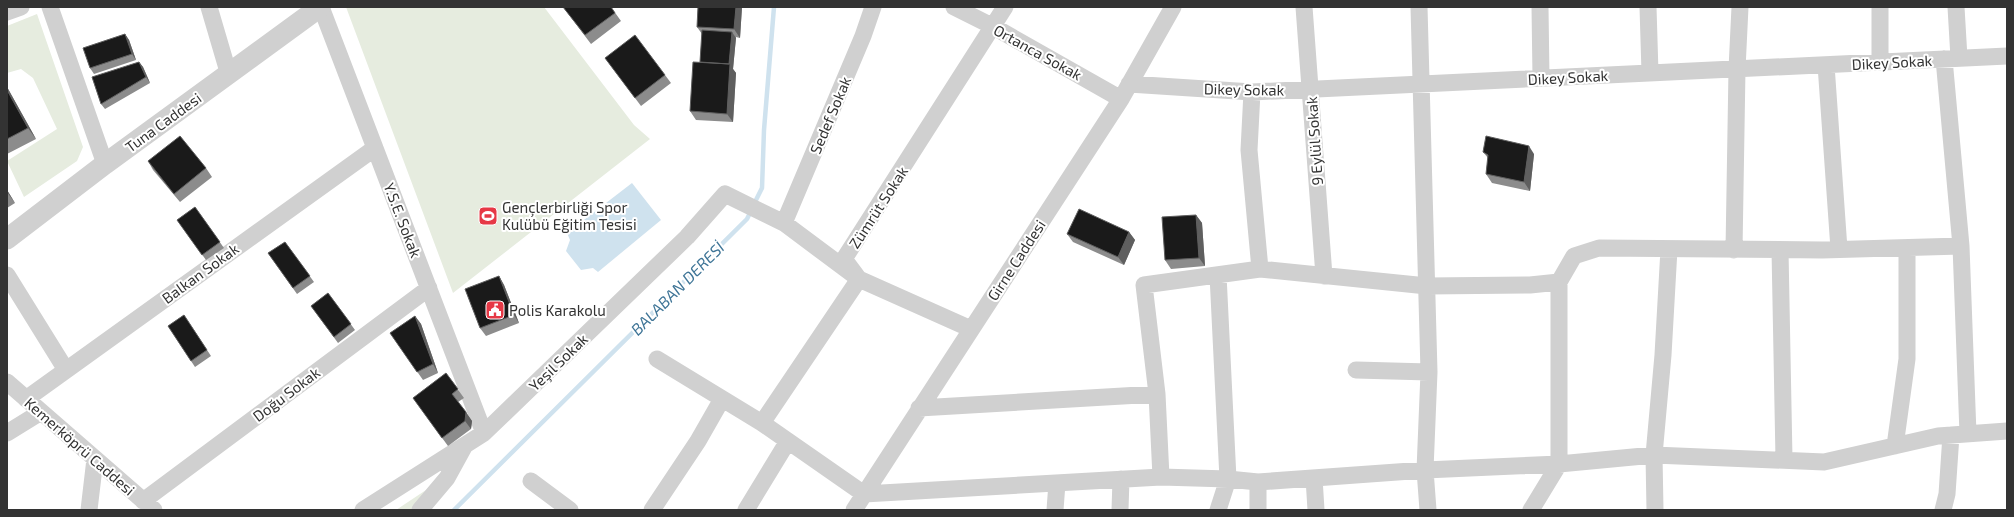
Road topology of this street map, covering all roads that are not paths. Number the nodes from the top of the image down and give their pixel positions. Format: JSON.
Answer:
{"nodes":[{"id":1,"x":21,"y":7,"type":"edge"},
{"id":2,"x":50,"y":7,"type":"edge"},
{"id":3,"x":209,"y":7,"type":"edge"},
{"id":4,"x":321,"y":7,"type":"edge"},
{"id":5,"x":873,"y":7,"type":"edge"},
{"id":6,"x":954,"y":7,"type":"edge"},
{"id":7,"x":1005,"y":7,"type":"edge"},
{"id":8,"x":1173,"y":7,"type":"edge"},
{"id":9,"x":1304,"y":7,"type":"edge"},
{"id":10,"x":1419,"y":7,"type":"edge"},
{"id":11,"x":1540,"y":7,"type":"edge"},
{"id":12,"x":1648,"y":7,"type":"edge"},
{"id":13,"x":1740,"y":7,"type":"edge"},
{"id":14,"x":1880,"y":7,"type":"edge"},
{"id":15,"x":1956,"y":7,"type":"edge"},
{"id":16,"x":7,"y":12,"type":"edge"},
{"id":17,"x":994,"y":27,"type":"junction"},
{"id":18,"x":2007,"y":56,"type":"edge"},
{"id":19,"x":1952,"y":59,"type":"junction"},
{"id":20,"x":1880,"y":62,"type":"junction"},
{"id":21,"x":1826,"y":65,"type":"junction"},
{"id":22,"x":1737,"y":69,"type":"junction"},
{"id":23,"x":1650,"y":73,"type":"junction"},
{"id":24,"x":229,"y":75,"type":"junction"},
{"id":25,"x":1541,"y":78,"type":"junction"},
{"id":26,"x":1129,"y":84,"type":"junction"},
{"id":27,"x":1421,"y":84,"type":"junction"},
{"id":28,"x":1310,"y":89,"type":"junction"},
{"id":29,"x":1252,"y":92,"type":"junction"},
{"id":30,"x":1120,"y":99,"type":"junction"},
{"id":31,"x":375,"y":148,"type":"junction"},
{"id":32,"x":106,"y":164,"type":"junction"},
{"id":33,"x":784,"y":223,"type":"junction"},
{"id":34,"x":7,"y":239,"type":"edge"},
{"id":35,"x":1961,"y":246,"type":"junction"},
{"id":36,"x":1907,"y":248,"type":"junction"},
{"id":37,"x":1669,"y":249,"type":"junction"},
{"id":38,"x":1734,"y":250,"type":"junction"},
{"id":39,"x":1780,"y":250,"type":"junction"},
{"id":40,"x":1839,"y":250,"type":"junction"},
{"id":41,"x":1260,"y":269,"type":"junction"},
{"id":42,"x":7,"y":274,"type":"edge"},
{"id":43,"x":1218,"y":275,"type":"junction"},
{"id":44,"x":1324,"y":276,"type":"junction"},
{"id":45,"x":860,"y":279,"type":"junction"},
{"id":46,"x":1559,"y":282,"type":"junction"},
{"id":47,"x":1427,"y":286,"type":"junction"},
{"id":48,"x":429,"y":288,"type":"junction"},
{"id":49,"x":971,"y":329,"type":"junction"},
{"id":50,"x":657,"y":359,"type":"dead end"},
{"id":51,"x":66,"y":370,"type":"junction"},
{"id":52,"x":1356,"y":370,"type":"dead end"},
{"id":53,"x":1429,"y":372,"type":"junction"},
{"id":54,"x":7,"y":382,"type":"edge"},
{"id":55,"x":1157,"y":394,"type":"junction"},
{"id":56,"x":26,"y":399,"type":"junction"},
{"id":57,"x":722,"y":399,"type":"junction"},
{"id":58,"x":919,"y":408,"type":"junction"},
{"id":59,"x":41,"y":412,"type":"junction"},
{"id":60,"x":762,"y":424,"type":"junction"},
{"id":61,"x":2007,"y":431,"type":"edge"},
{"id":62,"x":7,"y":433,"type":"edge"},
{"id":63,"x":484,"y":433,"type":"junction"},
{"id":64,"x":1968,"y":434,"type":"junction"},
{"id":65,"x":1951,"y":435,"type":"junction"},
{"id":66,"x":788,"y":441,"type":"junction"},
{"id":67,"x":466,"y":445,"type":"junction"},
{"id":68,"x":1895,"y":446,"type":"junction"},
{"id":69,"x":1654,"y":455,"type":"junction"},
{"id":70,"x":95,"y":459,"type":"junction"},
{"id":71,"x":1784,"y":459,"type":"junction"},
{"id":72,"x":1560,"y":464,"type":"junction"},
{"id":73,"x":1425,"y":470,"type":"junction"},
{"id":74,"x":1161,"y":477,"type":"junction"},
{"id":75,"x":1314,"y":478,"type":"junction"},
{"id":76,"x":1121,"y":479,"type":"junction"},
{"id":77,"x":1228,"y":479,"type":"junction"},
{"id":78,"x":531,"y":481,"type":"dead end"},
{"id":79,"x":1258,"y":482,"type":"junction"},
{"id":80,"x":1057,"y":483,"type":"junction"},
{"id":81,"x":864,"y":494,"type":"junction"},
{"id":82,"x":148,"y":505,"type":"edge"},
{"id":83,"x":89,"y":510,"type":"edge"},
{"id":84,"x":363,"y":510,"type":"edge"},
{"id":85,"x":420,"y":510,"type":"edge"},
{"id":86,"x":570,"y":510,"type":"edge"},
{"id":87,"x":652,"y":510,"type":"edge"},
{"id":88,"x":746,"y":510,"type":"edge"},
{"id":89,"x":854,"y":510,"type":"edge"},
{"id":90,"x":1055,"y":510,"type":"edge"},
{"id":91,"x":1120,"y":510,"type":"edge"},
{"id":92,"x":1218,"y":510,"type":"edge"},
{"id":93,"x":1258,"y":510,"type":"edge"},
{"id":94,"x":1316,"y":510,"type":"edge"},
{"id":95,"x":1428,"y":510,"type":"edge"},
{"id":96,"x":1531,"y":510,"type":"edge"},
{"id":97,"x":1655,"y":510,"type":"edge"},
{"id":98,"x":1943,"y":510,"type":"edge"}],
"edges":[{"from":1,"to":16,"type":"street"},
{"from":2,"to":32,"type":"street"},
{"from":3,"to":24,"type":"street"},
{"from":4,"to":24,"type":"street","name":"Tuna Caddesi"},
{"from":4,"to":31,"type":"street","name":"Y.S.E. Sokak"},
{"from":5,"to":33,"type":"street","name":"Sedef Sokak"},
{"from":6,"to":17,"type":"street","name":"Ortanca Sokak"},
{"from":7,"to":17,"type":"street","name":"Zümrüt Sokak"},
{"from":8,"to":26,"type":"street","name":"Girne Caddesi"},
{"from":9,"to":28,"type":"street","name":"9 Eylül Sokak"},
{"from":10,"to":27,"type":"street"},
{"from":11,"to":25,"type":"street"},
{"from":12,"to":23,"type":"street"},
{"from":13,"to":22,"type":"street"},
{"from":14,"to":20,"type":"street"},
{"from":15,"to":19,"type":"street"},
{"from":17,"to":30,"type":"street","name":"Ortanca Sokak"},
{"from":17,"to":45,"type":"street","name":"Zümrüt Sokak"},
{"from":18,"to":19,"type":"street","name":"Dikey Sokak"},
{"from":19,"to":20,"type":"street","name":"Dikey Sokak"},
{"from":19,"to":35,"type":"street"},
{"from":20,"to":21,"type":"street","name":"Dikey Sokak"},
{"from":21,"to":22,"type":"street","name":"Dikey Sokak"},
{"from":21,"to":40,"type":"street"},
{"from":22,"to":23,"type":"street","name":"Dikey Sokak"},
{"from":22,"to":38,"type":"street"},
{"from":23,"to":25,"type":"street","name":"Dikey Sokak"},
{"from":24,"to":32,"type":"street","name":"Tuna Caddesi"},
{"from":25,"to":27,"type":"street","name":"Dikey Sokak"},
{"from":26,"to":29,"type":"street","name":"Dikey Sokak"},
{"from":26,"to":30,"type":"street","name":"Girne Caddesi"},
{"from":27,"to":28,"type":"street","name":"Dikey Sokak"},
{"from":27,"to":47,"type":"street"},
{"from":28,"to":29,"type":"street","name":"Dikey Sokak"},
{"from":28,"to":44,"type":"street","name":"9 Eylül Sokak"},
{"from":29,"to":41,"type":"street"},
{"from":30,"to":49,"type":"street","name":"Girne Caddesi"},
{"from":31,"to":48,"type":"street","name":"Y.S.E. Sokak"},
{"from":31,"to":51,"type":"street","name":"Balkan Sokak"},
{"from":32,"to":34,"type":"street","name":"Tuna Caddesi"},
{"from":33,"to":45,"type":"street"},
{"from":33,"to":63,"type":"street","name":"Yeşil Sokak"},
{"from":35,"to":36,"type":"street"},
{"from":35,"to":64,"type":"street"},
{"from":36,"to":40,"type":"street"},
{"from":36,"to":68,"type":"street"},
{"from":37,"to":38,"type":"street"},
{"from":37,"to":46,"type":"street"},
{"from":37,"to":69,"type":"street"},
{"from":38,"to":39,"type":"street"},
{"from":39,"to":40,"type":"street"},
{"from":39,"to":71,"type":"street"},
{"from":41,"to":43,"type":"street"},
{"from":41,"to":44,"type":"street"},
{"from":42,"to":51,"type":"street"},
{"from":43,"to":55,"type":"street"},
{"from":43,"to":77,"type":"street"},
{"from":44,"to":47,"type":"street"},
{"from":45,"to":49,"type":"street"},
{"from":45,"to":60,"type":"street"},
{"from":46,"to":47,"type":"street"},
{"from":46,"to":72,"type":"street"},
{"from":47,"to":53,"type":"street"},
{"from":48,"to":63,"type":"street","name":"Y.S.E. Sokak"},
{"from":48,"to":82,"type":"street","name":"Doğu Sokak"},
{"from":49,"to":58,"type":"street","name":"Girne Caddesi"},
{"from":50,"to":57,"type":"street"},
{"from":51,"to":56,"type":"street","name":"Balkan Sokak"},
{"from":52,"to":53,"type":"street"},
{"from":53,"to":73,"type":"street"},
{"from":54,"to":56,"type":"street","name":"Kemerköprü Caddesi"},
{"from":55,"to":58,"type":"street"},
{"from":55,"to":74,"type":"street"},
{"from":56,"to":59,"type":"street","name":"Kemerköprü Caddesi"},
{"from":57,"to":60,"type":"street"},
{"from":57,"to":87,"type":"street"},
{"from":58,"to":81,"type":"street","name":"Girne Caddesi"},
{"from":59,"to":62,"type":"street"},
{"from":59,"to":70,"type":"street","name":"Kemerköprü Caddesi"},
{"from":60,"to":66,"type":"street"},
{"from":61,"to":64,"type":"street"},
{"from":63,"to":67,"type":"street","name":"Yeşil Sokak"},
{"from":64,"to":65,"type":"street"},
{"from":65,"to":68,"type":"street"},
{"from":65,"to":98,"type":"street"},
{"from":66,"to":81,"type":"street"},
{"from":66,"to":88,"type":"street"},
{"from":67,"to":84,"type":"street","name":"Yeşil Sokak"},
{"from":67,"to":85,"type":"street"},
{"from":68,"to":71,"type":"street"},
{"from":69,"to":71,"type":"street"},
{"from":69,"to":72,"type":"street"},
{"from":69,"to":97,"type":"street"},
{"from":70,"to":82,"type":"street","name":"Kemerköprü Caddesi"},
{"from":70,"to":83,"type":"street"},
{"from":72,"to":73,"type":"street"},
{"from":72,"to":96,"type":"street"},
{"from":73,"to":75,"type":"street"},
{"from":73,"to":95,"type":"street"},
{"from":74,"to":76,"type":"street"},
{"from":74,"to":77,"type":"street"},
{"from":75,"to":79,"type":"street"},
{"from":75,"to":94,"type":"street"},
{"from":76,"to":80,"type":"street"},
{"from":76,"to":91,"type":"street"},
{"from":77,"to":79,"type":"street"},
{"from":77,"to":92,"type":"street"},
{"from":78,"to":86,"type":"street"},
{"from":79,"to":93,"type":"street"},
{"from":80,"to":81,"type":"street"},
{"from":80,"to":90,"type":"street"},
{"from":81,"to":89,"type":"street","name":"Girne Caddesi"}]}
